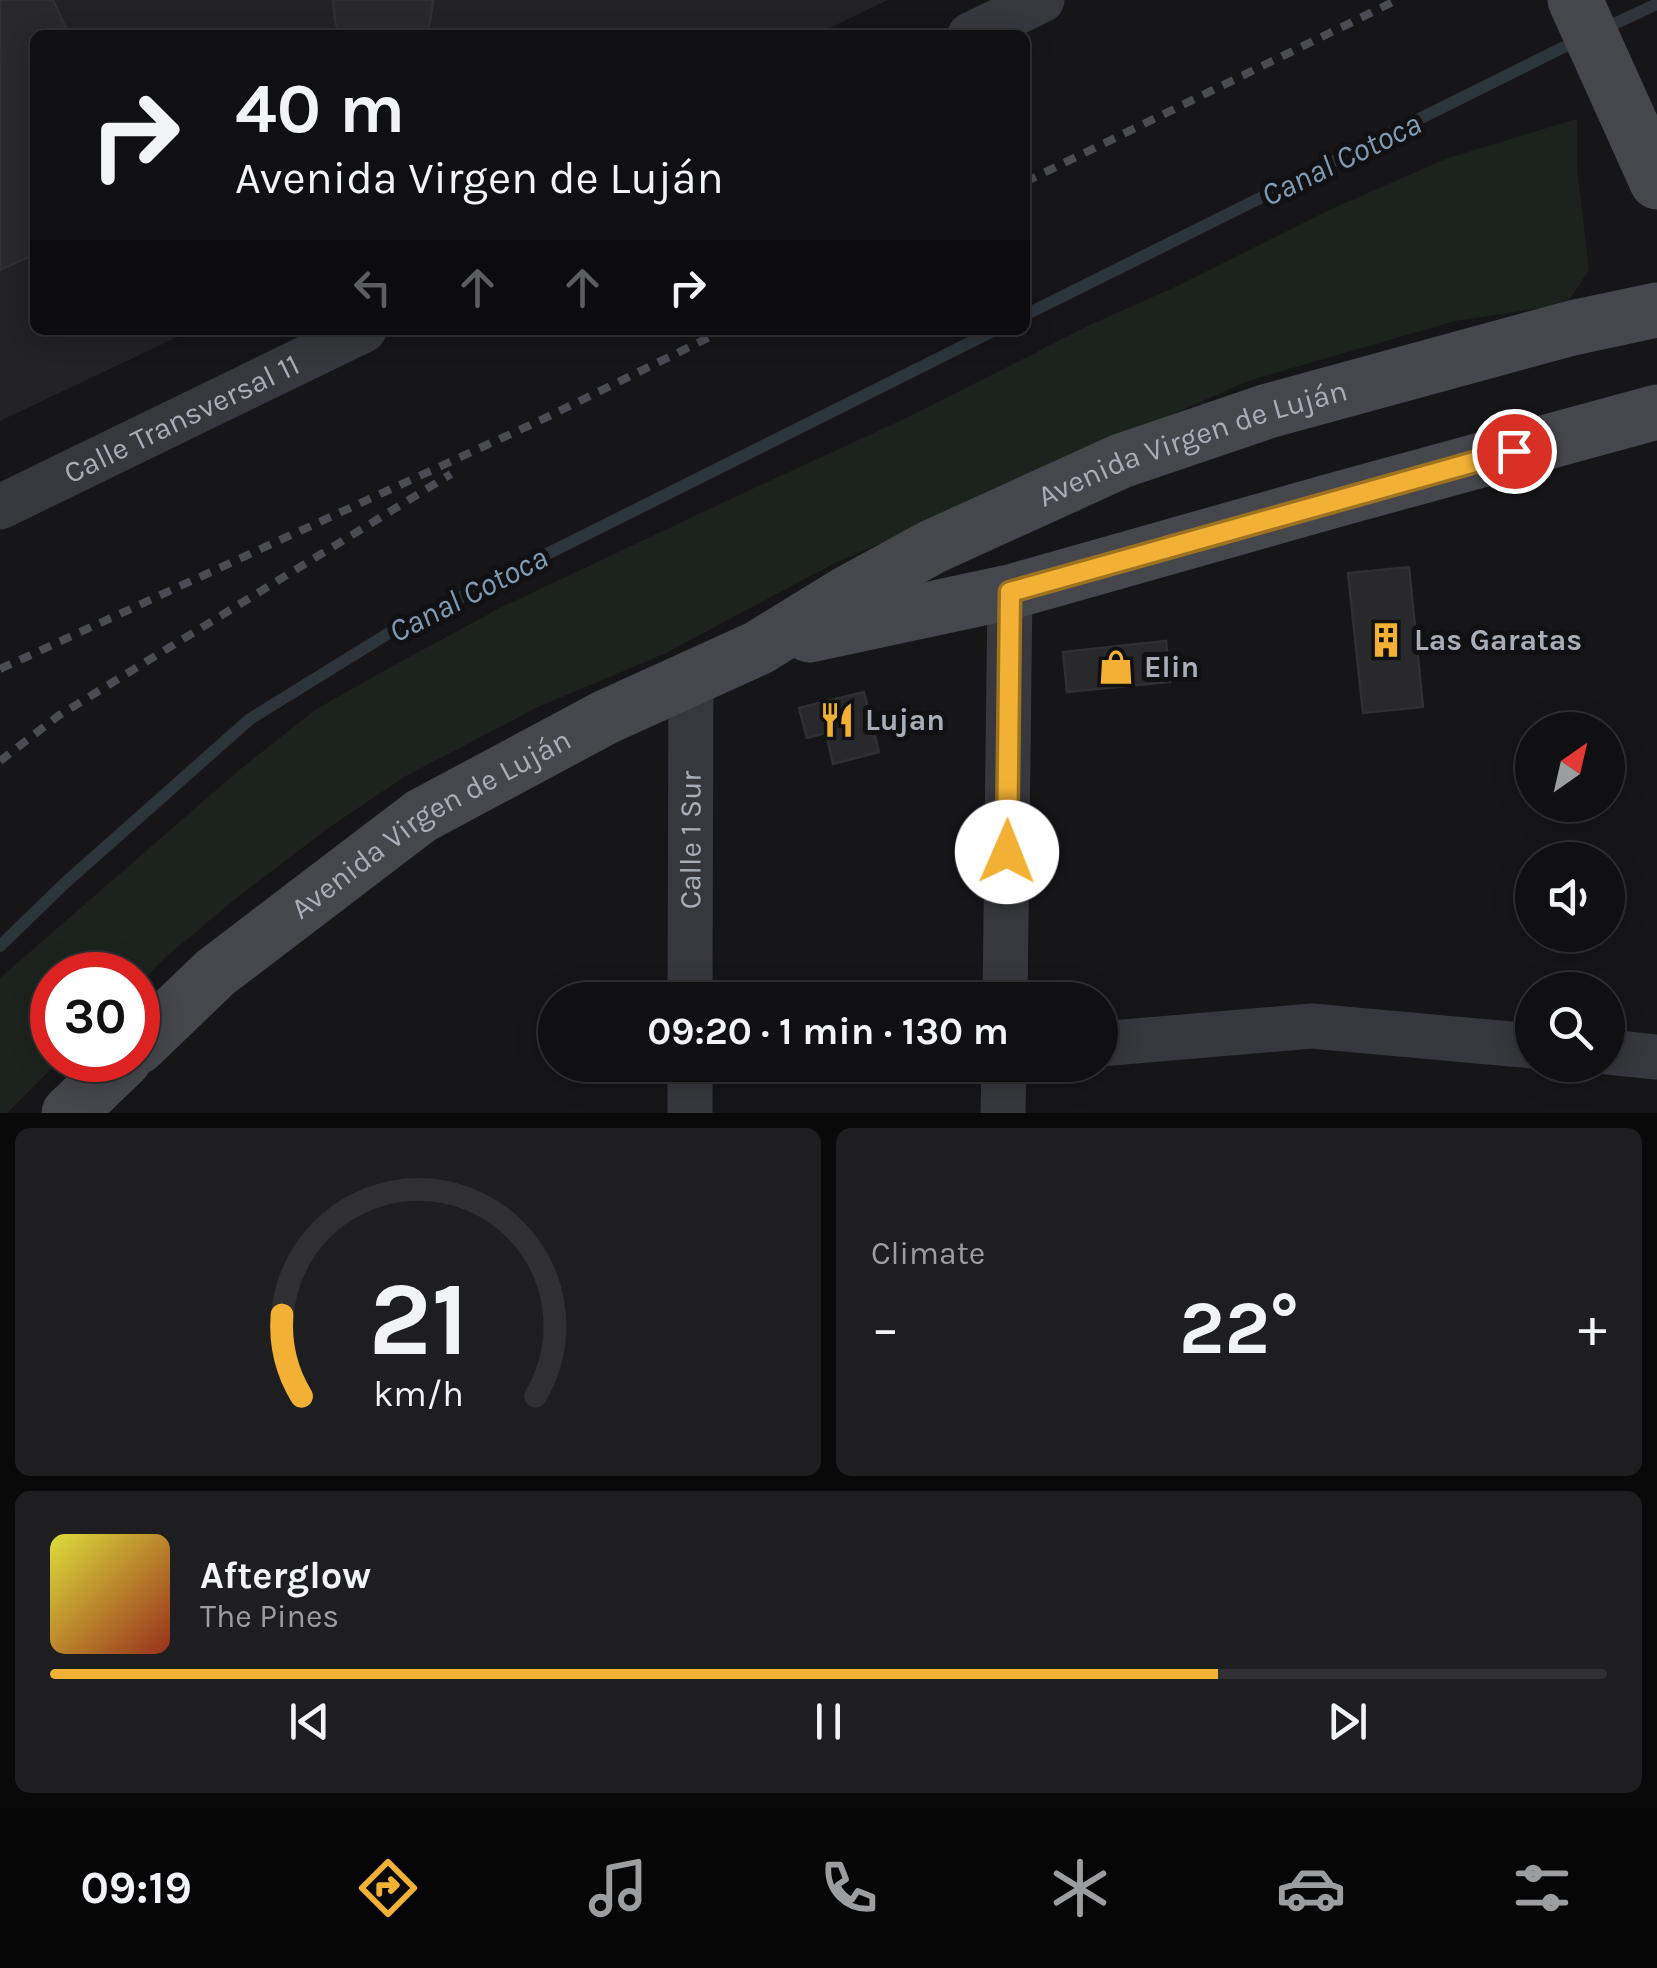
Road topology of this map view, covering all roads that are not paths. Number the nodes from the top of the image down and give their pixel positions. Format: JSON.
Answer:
{"nodes":[{"id":1,"x":1042,"y":0,"type":"edge"},
{"id":2,"x":1577,"y":3,"type":"edge"},
{"id":3,"x":980,"y":30,"type":"edge"},
{"id":4,"x":1657,"y":182,"type":"edge"},
{"id":5,"x":1657,"y":310,"type":"edge"},
{"id":6,"x":354,"y":335,"type":"edge"},
{"id":7,"x":1657,"y":412,"type":"edge"},
{"id":8,"x":0,"y":507,"type":"edge"},
{"id":9,"x":1010,"y":592,"type":"junction"},
{"id":10,"x":758,"y":648,"type":"junction"},
{"id":11,"x":691,"y":678,"type":"junction"},
{"id":12,"x":690,"y":982,"type":"edge"},
{"id":13,"x":1005,"y":982,"type":"edge"},
{"id":14,"x":160,"y":1026,"type":"edge"},
{"id":15,"x":1118,"y":1042,"type":"edge"},
{"id":16,"x":1515,"y":1044,"type":"edge"},
{"id":17,"x":1625,"y":1053,"type":"edge"},
{"id":18,"x":1657,"y":1056,"type":"edge"},
{"id":19,"x":101,"y":1082,"type":"edge"},
{"id":20,"x":690,"y":1082,"type":"edge"},
{"id":21,"x":1004,"y":1082,"type":"edge"},
{"id":22,"x":69,"y":1113,"type":"edge"},
{"id":23,"x":690,"y":1113,"type":"edge"},
{"id":24,"x":1003,"y":1113,"type":"edge"}],
"edges":[{"from":1,"to":3,"type":"street"},
{"from":2,"to":4,"type":"main road"},
{"from":5,"to":10,"type":"main road","name":"Avenida Virgen de Luján"},
{"from":6,"to":8,"type":"street","name":"Calle Transversal 11"},
{"from":7,"to":9,"type":"main road","name":"Avenida Virgen de Luján"},
{"from":9,"to":10,"type":"main road","name":"Avenida Virgen de Luján"},
{"from":9,"to":13,"type":"street"},
{"from":10,"to":11,"type":"main road","name":"Avenida Virgen de Luján"},
{"from":11,"to":12,"type":"street","name":"Calle 1 Sur"},
{"from":11,"to":14,"type":"main road","name":"Avenida Virgen de Luján"},
{"from":15,"to":16,"type":"street"},
{"from":17,"to":18,"type":"street"},
{"from":19,"to":22,"type":"main road"},
{"from":20,"to":23,"type":"street"},
{"from":21,"to":24,"type":"street"}]}
